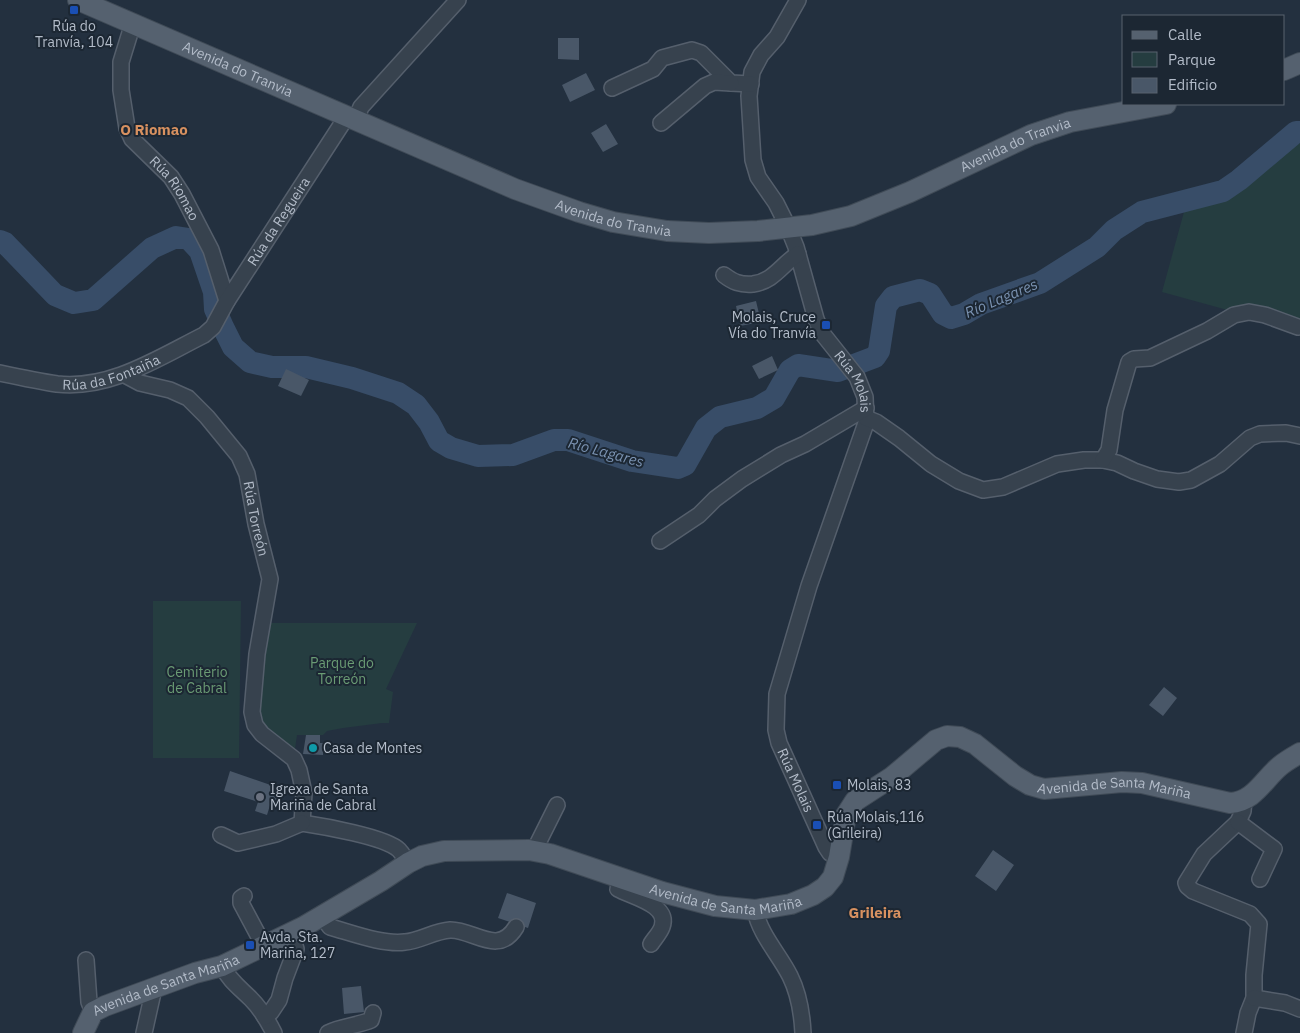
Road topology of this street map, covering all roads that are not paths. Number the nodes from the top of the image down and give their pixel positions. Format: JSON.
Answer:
{"nodes":[{"id":1,"x":78,"y":0,"type":"edge"},
{"id":2,"x":458,"y":0,"type":"edge"},
{"id":3,"x":798,"y":0,"type":"edge"},
{"id":4,"x":98,"y":4,"type":"edge"},
{"id":5,"x":133,"y":23,"type":"junction"},
{"id":6,"x":1300,"y":63,"type":"edge"},
{"id":7,"x":1285,"y":70,"type":"edge"},
{"id":8,"x":730,"y":83,"type":"junction"},
{"id":9,"x":751,"y":84,"type":"junction"},
{"id":10,"x":612,"y":88,"type":"dead end"},
{"id":11,"x":1161,"y":105,"type":"edge"},
{"id":12,"x":352,"y":117,"type":"junction"},
{"id":13,"x":661,"y":123,"type":"dead end"},
{"id":14,"x":788,"y":228,"type":"junction"},
{"id":15,"x":798,"y":254,"type":"junction"},
{"id":16,"x":724,"y":275,"type":"dead end"},
{"id":17,"x":224,"y":307,"type":"junction"},
{"id":18,"x":213,"y":327,"type":"joint"},
{"id":19,"x":1298,"y":327,"type":"dead end"},
{"id":20,"x":0,"y":373,"type":"edge"},
{"id":21,"x":125,"y":375,"type":"junction"},
{"id":22,"x":866,"y":413,"type":"junction"},
{"id":23,"x":1300,"y":436,"type":"edge"},
{"id":24,"x":1103,"y":460,"type":"junction"},
{"id":25,"x":660,"y":540,"type":"dead end"},
{"id":26,"x":1300,"y":753,"type":"edge"},
{"id":27,"x":1244,"y":800,"type":"junction"},
{"id":28,"x":557,"y":806,"type":"dead end"},
{"id":29,"x":1238,"y":822,"type":"junction"},
{"id":30,"x":302,"y":823,"type":"junction"},
{"id":31,"x":221,"y":835,"type":"dead end"},
{"id":32,"x":536,"y":851,"type":"junction"},
{"id":33,"x":839,"y":857,"type":"junction"},
{"id":34,"x":408,"y":863,"type":"junction"},
{"id":35,"x":620,"y":879,"type":"junction"},
{"id":36,"x":1260,"y":879,"type":"dead end"},
{"id":37,"x":244,"y":896,"type":"dead end"},
{"id":38,"x":755,"y":910,"type":"junction"},
{"id":39,"x":322,"y":916,"type":"junction"},
{"id":40,"x":516,"y":927,"type":"dead end"},
{"id":41,"x":291,"y":933,"type":"junction"},
{"id":42,"x":651,"y":944,"type":"dead end"},
{"id":43,"x":264,"y":946,"type":"junction"},
{"id":44,"x":86,"y":960,"type":"dead end"},
{"id":45,"x":222,"y":966,"type":"junction"},
{"id":46,"x":154,"y":988,"type":"junction"},
{"id":47,"x":1254,"y":998,"type":"junction"},
{"id":48,"x":1300,"y":1008,"type":"edge"},
{"id":49,"x":93,"y":1012,"type":"junction"},
{"id":50,"x":373,"y":1013,"type":"dead end"},
{"id":51,"x":265,"y":1017,"type":"junction"},
{"id":52,"x":83,"y":1033,"type":"edge"},
{"id":53,"x":144,"y":1033,"type":"edge"},
{"id":54,"x":274,"y":1033,"type":"edge"},
{"id":55,"x":328,"y":1033,"type":"edge"},
{"id":56,"x":803,"y":1033,"type":"edge"},
{"id":57,"x":1244,"y":1033,"type":"edge"}],
"edges":[{"from":1,"to":4,"type":"main road","name":"Avenida do Tranvia"},
{"from":2,"to":12,"type":"street","name":"Rúa da Regueira"},
{"from":3,"to":9,"type":"street","name":"Rúa Molais"},
{"from":4,"to":5,"type":"main road","name":"Avenida do Tranvia"},
{"from":5,"to":12,"type":"main road","name":"Avenida do Tranvia"},
{"from":5,"to":17,"type":"street","name":"Rúa Riomao"},
{"from":6,"to":7,"type":"main road"},
{"from":8,"to":9,"type":"street"},
{"from":8,"to":10,"type":"street"},
{"from":8,"to":13,"type":"street"},
{"from":9,"to":14,"type":"street","name":"Rúa Molais"},
{"from":11,"to":14,"type":"main road","name":"Avenida do Tranvia"},
{"from":12,"to":14,"type":"main road","name":"Avenida do Tranvia"},
{"from":12,"to":17,"type":"street","name":"Rúa da Regueira"},
{"from":14,"to":15,"type":"street","name":"Rúa Molais"},
{"from":15,"to":16,"type":"street"},
{"from":15,"to":22,"type":"street","name":"Rúa Molais"},
{"from":17,"to":18,"type":"street","name":"Rúa da Regueira"},
{"from":18,"to":21,"type":"street","name":"Rúa da Fontaiña"},
{"from":19,"to":24,"type":"street"},
{"from":20,"to":21,"type":"street","name":"Rúa da Fontaiña"},
{"from":21,"to":30,"type":"street","name":"Rúa Torreón"},
{"from":22,"to":24,"type":"street"},
{"from":22,"to":25,"type":"street"},
{"from":22,"to":33,"type":"street","name":"Rúa Molais"},
{"from":23,"to":24,"type":"street"},
{"from":26,"to":27,"type":"main road"},
{"from":27,"to":29,"type":"street"},
{"from":27,"to":33,"type":"main road","name":"Avenida de Santa Mariña"},
{"from":28,"to":32,"type":"street"},
{"from":29,"to":36,"type":"street"},
{"from":29,"to":47,"type":"street"},
{"from":30,"to":31,"type":"street"},
{"from":30,"to":34,"type":"street"},
{"from":32,"to":34,"type":"main road","name":"Avenida de Santa Mariña"},
{"from":32,"to":35,"type":"main road","name":"Avenida de Santa Mariña"},
{"from":33,"to":38,"type":"main road","name":"Avenida de Santa Mariña"},
{"from":34,"to":39,"type":"main road","name":"Avenida de Santa Mariña"},
{"from":35,"to":38,"type":"main road","name":"Avenida de Santa Mariña"},
{"from":35,"to":42,"type":"street"},
{"from":37,"to":43,"type":"street"},
{"from":38,"to":56,"type":"street"},
{"from":39,"to":40,"type":"street"},
{"from":39,"to":41,"type":"main road","name":"Avenida de Santa Mariña"},
{"from":41,"to":43,"type":"main road","name":"Avenida de Santa Mariña"},
{"from":41,"to":51,"type":"street"},
{"from":43,"to":45,"type":"main road","name":"Avenida de Santa Mariña"},
{"from":44,"to":49,"type":"street"},
{"from":45,"to":46,"type":"main road","name":"Avenida de Santa Mariña"},
{"from":45,"to":51,"type":"street"},
{"from":46,"to":49,"type":"main road","name":"Avenida de Santa Mariña"},
{"from":46,"to":53,"type":"street"},
{"from":47,"to":48,"type":"street"},
{"from":47,"to":57,"type":"street"},
{"from":49,"to":52,"type":"main road","name":"Avenida de Santa Mariña"},
{"from":50,"to":55,"type":"street"},
{"from":51,"to":54,"type":"street"}]}
